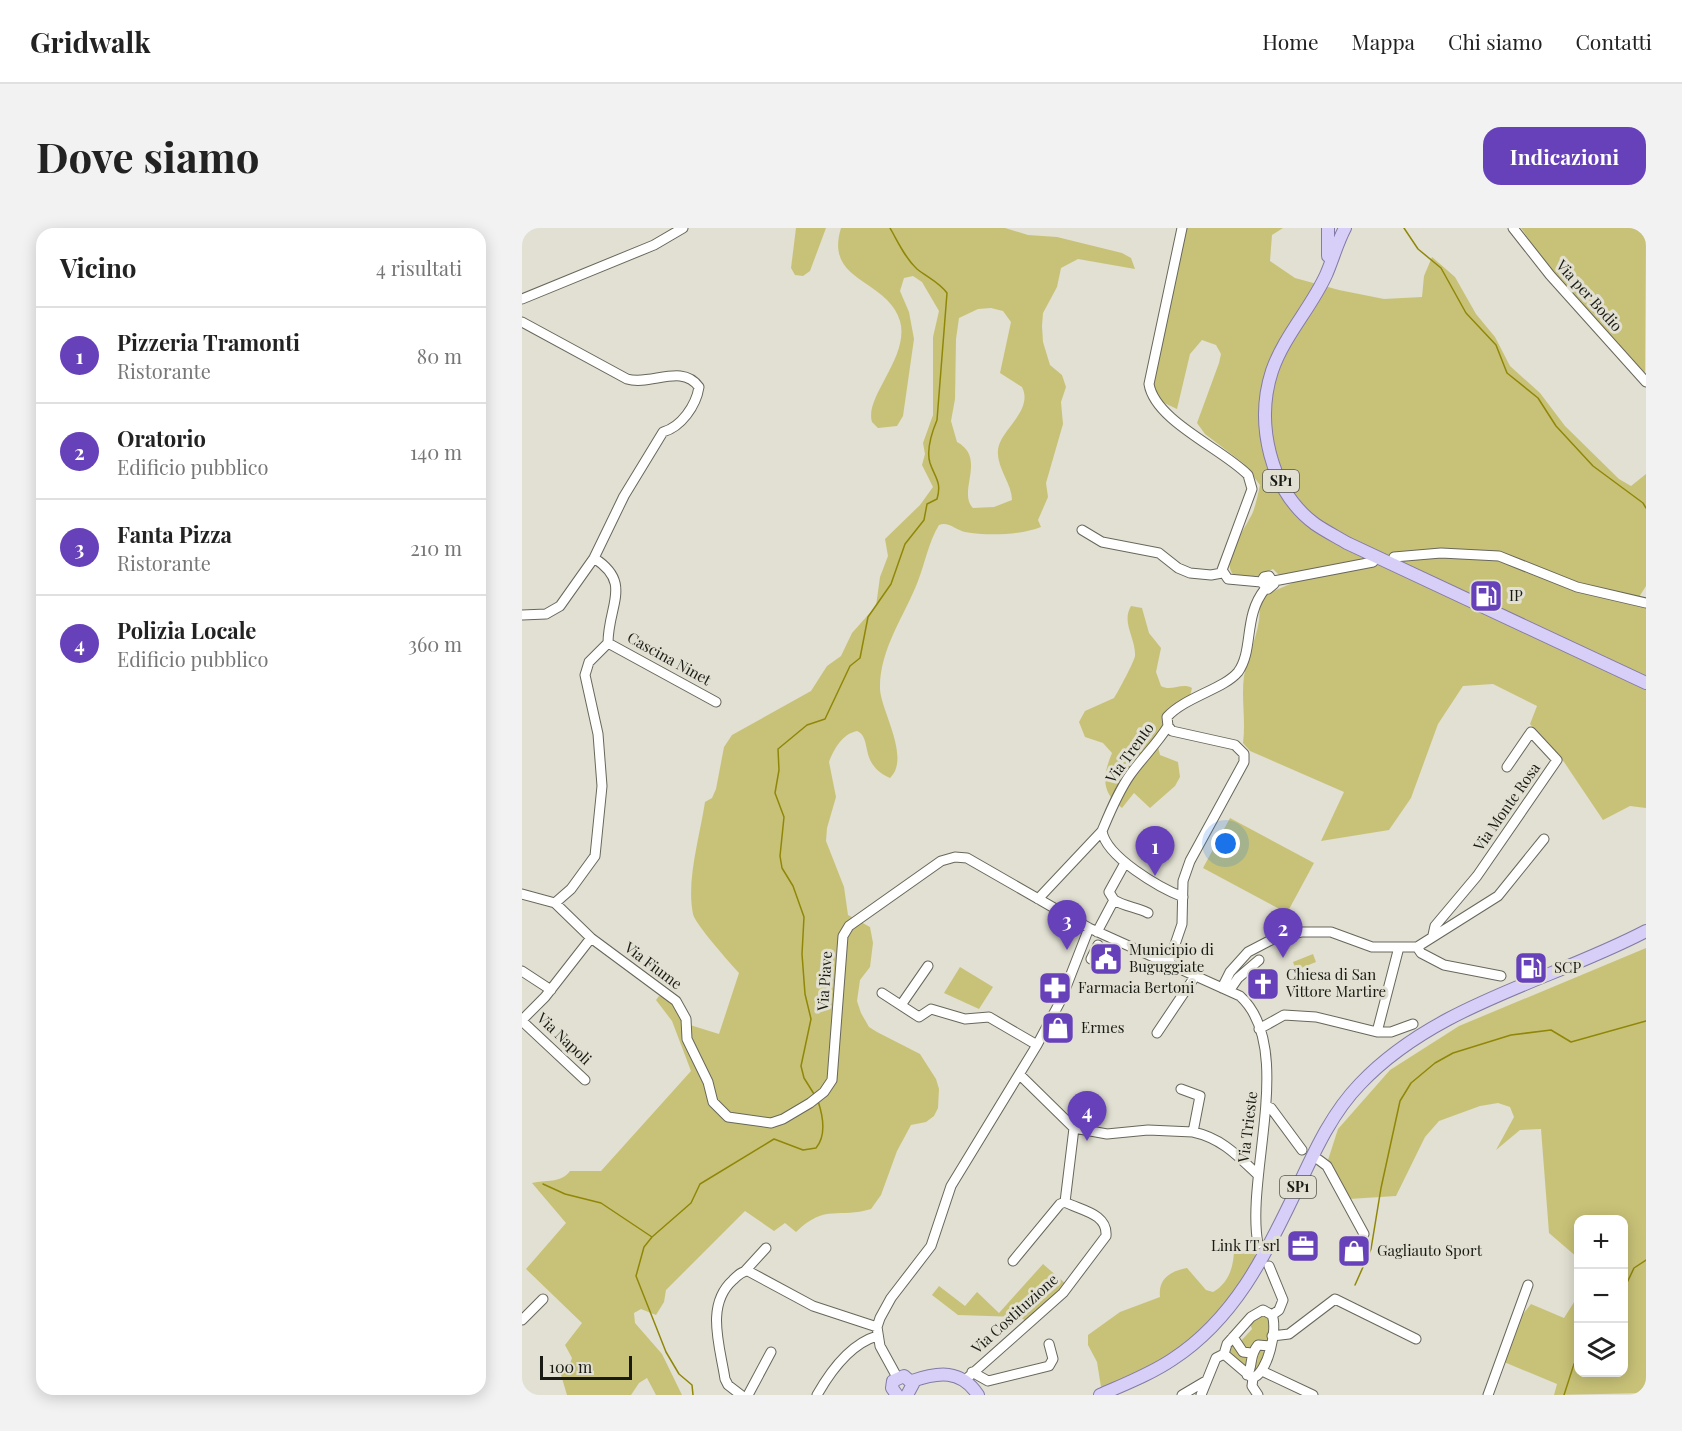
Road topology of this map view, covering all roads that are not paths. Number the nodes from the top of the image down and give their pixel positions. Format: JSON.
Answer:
{"nodes":[{"id":1,"x":683,"y":228,"type":"edge"},
{"id":2,"x":1182,"y":228,"type":"edge"},
{"id":3,"x":1328,"y":228,"type":"edge"},
{"id":4,"x":1513,"y":228,"type":"edge"},
{"id":5,"x":1341,"y":232,"type":"edge"},
{"id":6,"x":1326,"y":275,"type":"junction"},
{"id":7,"x":522,"y":299,"type":"edge"},
{"id":8,"x":522,"y":322,"type":"edge"},
{"id":9,"x":1646,"y":382,"type":"edge"},
{"id":10,"x":1082,"y":530,"type":"dead end"},
{"id":11,"x":1394,"y":557,"type":"dead end"},
{"id":12,"x":594,"y":558,"type":"junction"},
{"id":13,"x":1373,"y":562,"type":"dead end"},
{"id":14,"x":1222,"y":573,"type":"junction"},
{"id":15,"x":1263,"y":586,"type":"junction"},
{"id":16,"x":1646,"y":603,"type":"edge"},
{"id":17,"x":522,"y":615,"type":"edge"},
{"id":18,"x":608,"y":643,"type":"junction"},
{"id":19,"x":1646,"y":683,"type":"edge"},
{"id":20,"x":716,"y":702,"type":"dead end"},
{"id":21,"x":1168,"y":726,"type":"junction"},
{"id":22,"x":1507,"y":767,"type":"dead end"},
{"id":23,"x":1102,"y":831,"type":"junction"},
{"id":24,"x":1544,"y":839,"type":"dead end"},
{"id":25,"x":955,"y":857,"type":"joint"},
{"id":26,"x":1125,"y":863,"type":"junction"},
{"id":27,"x":522,"y":894,"type":"edge"},
{"id":28,"x":1183,"y":897,"type":"junction"},
{"id":29,"x":1038,"y":900,"type":"junction"},
{"id":30,"x":1114,"y":900,"type":"junction"},
{"id":31,"x":555,"y":903,"type":"junction"},
{"id":32,"x":1148,"y":913,"type":"dead end"},
{"id":33,"x":1093,"y":930,"type":"junction"},
{"id":34,"x":1646,"y":932,"type":"edge"},
{"id":35,"x":1432,"y":935,"type":"junction"},
{"id":36,"x":591,"y":938,"type":"junction"},
{"id":37,"x":1082,"y":946,"type":"junction"},
{"id":38,"x":1417,"y":947,"type":"junction"},
{"id":39,"x":1399,"y":948,"type":"junction"},
{"id":40,"x":1094,"y":952,"type":"dead end"},
{"id":41,"x":1258,"y":960,"type":"dead end"},
{"id":42,"x":1169,"y":962,"type":"junction"},
{"id":43,"x":928,"y":966,"type":"dead end"},
{"id":44,"x":522,"y":971,"type":"edge"},
{"id":45,"x":1196,"y":975,"type":"junction"},
{"id":46,"x":1501,"y":976,"type":"dead end"},
{"id":47,"x":1226,"y":989,"type":"junction"},
{"id":48,"x":551,"y":990,"type":"junction"},
{"id":49,"x":882,"y":993,"type":"dead end"},
{"id":50,"x":901,"y":1005,"type":"junction"},
{"id":51,"x":522,"y":1020,"type":"edge"},
{"id":52,"x":1413,"y":1024,"type":"dead end"},
{"id":53,"x":1259,"y":1029,"type":"junction"},
{"id":54,"x":1377,"y":1032,"type":"junction"},
{"id":55,"x":1157,"y":1033,"type":"dead end"},
{"id":56,"x":1037,"y":1045,"type":"junction"},
{"id":57,"x":1020,"y":1075,"type":"junction"},
{"id":58,"x":585,"y":1080,"type":"dead end"},
{"id":59,"x":1182,"y":1089,"type":"dead end"},
{"id":60,"x":824,"y":1092,"type":"joint"},
{"id":61,"x":1266,"y":1106,"type":"junction"},
{"id":62,"x":1074,"y":1128,"type":"junction"},
{"id":63,"x":1193,"y":1132,"type":"junction"},
{"id":64,"x":1302,"y":1150,"type":"dead end"},
{"id":65,"x":1319,"y":1160,"type":"dead end"},
{"id":66,"x":1257,"y":1174,"type":"junction"},
{"id":67,"x":1065,"y":1202,"type":"junction"},
{"id":68,"x":1364,"y":1234,"type":"dead end"},
{"id":69,"x":1258,"y":1244,"type":"dead end"},
{"id":70,"x":766,"y":1248,"type":"dead end"},
{"id":71,"x":1013,"y":1261,"type":"dead end"},
{"id":72,"x":1269,"y":1266,"type":"dead end"},
{"id":73,"x":745,"y":1271,"type":"junction"},
{"id":74,"x":1528,"y":1285,"type":"dead end"},
{"id":75,"x":543,"y":1299,"type":"dead end"},
{"id":76,"x":1272,"y":1315,"type":"junction"},
{"id":77,"x":522,"y":1320,"type":"edge"},
{"id":78,"x":877,"y":1332,"type":"junction"},
{"id":79,"x":1272,"y":1336,"type":"junction"},
{"id":80,"x":1233,"y":1337,"type":"junction"},
{"id":81,"x":1416,"y":1339,"type":"dead end"},
{"id":82,"x":1049,"y":1344,"type":"dead end"},
{"id":83,"x":1270,"y":1346,"type":"junction"},
{"id":84,"x":771,"y":1352,"type":"dead end"},
{"id":85,"x":1251,"y":1353,"type":"junction"},
{"id":86,"x":1224,"y":1354,"type":"junction"},
{"id":87,"x":1262,"y":1371,"type":"junction"},
{"id":88,"x":969,"y":1376,"type":"junction"},
{"id":89,"x":1250,"y":1376,"type":"junction"},
{"id":90,"x":897,"y":1377,"type":"junction"},
{"id":91,"x":912,"y":1381,"type":"junction"},
{"id":92,"x":1204,"y":1382,"type":"junction"},
{"id":93,"x":741,"y":1395,"type":"edge"},
{"id":94,"x":748,"y":1395,"type":"edge"},
{"id":95,"x":817,"y":1395,"type":"edge"},
{"id":96,"x":897,"y":1395,"type":"edge"},
{"id":97,"x":907,"y":1395,"type":"edge"},
{"id":98,"x":978,"y":1395,"type":"edge"},
{"id":99,"x":1100,"y":1395,"type":"edge"},
{"id":100,"x":1182,"y":1395,"type":"edge"},
{"id":101,"x":1201,"y":1395,"type":"edge"},
{"id":102,"x":1258,"y":1395,"type":"edge"},
{"id":103,"x":1313,"y":1395,"type":"edge"},
{"id":104,"x":1488,"y":1395,"type":"edge"}],
"edges":[{"from":1,"to":7,"type":"street"},
{"from":2,"to":14,"type":"street"},
{"from":3,"to":6,"type":"main road"},
{"from":4,"to":9,"type":"street","name":"Via per Bodio"},
{"from":5,"to":6,"type":"main road","number":"SP1"},
{"from":6,"to":19,"type":"main road","number":"SP1"},
{"from":8,"to":12,"type":"street"},
{"from":10,"to":14,"type":"street"},
{"from":11,"to":16,"type":"street"},
{"from":12,"to":17,"type":"street"},
{"from":12,"to":18,"type":"street"},
{"from":13,"to":15,"type":"street"},
{"from":14,"to":15,"type":"street"},
{"from":15,"to":21,"type":"street","name":"Via Trento"},
{"from":18,"to":20,"type":"street","name":"Cascina Ninet"},
{"from":18,"to":31,"type":"street"},
{"from":21,"to":23,"type":"street","name":"Via Trento"},
{"from":21,"to":28,"type":"street"},
{"from":22,"to":35,"type":"street","name":"Via Monte Rosa"},
{"from":23,"to":26,"type":"street"},
{"from":23,"to":29,"type":"street","name":"Via Trento"},
{"from":24,"to":35,"type":"street","name":"Via Monte Rosa"},
{"from":25,"to":29,"type":"street","name":"Via Trieste"},
{"from":25,"to":60,"type":"street","name":"Via Piave"},
{"from":26,"to":28,"type":"street"},
{"from":26,"to":30,"type":"street"},
{"from":27,"to":31,"type":"street","name":"Via Fiume"},
{"from":28,"to":42,"type":"street"},
{"from":29,"to":33,"type":"street","name":"Via Trieste"},
{"from":30,"to":32,"type":"street"},
{"from":30,"to":33,"type":"street"},
{"from":31,"to":36,"type":"street","name":"Via Fiume"},
{"from":33,"to":37,"type":"street"},
{"from":33,"to":42,"type":"street","name":"Via Trieste"},
{"from":34,"to":99,"type":"main road","number":"SP1"},
{"from":35,"to":38,"type":"street","name":"Via Monte Rosa"},
{"from":36,"to":48,"type":"street"},
{"from":36,"to":60,"type":"street","name":"Via Fiume"},
{"from":37,"to":40,"type":"street"},
{"from":37,"to":56,"type":"street"},
{"from":38,"to":39,"type":"street"},
{"from":38,"to":46,"type":"street"},
{"from":39,"to":47,"type":"street"},
{"from":39,"to":54,"type":"street"},
{"from":41,"to":47,"type":"street"},
{"from":42,"to":45,"type":"street","name":"Via Trieste"},
{"from":43,"to":50,"type":"street"},
{"from":44,"to":48,"type":"street"},
{"from":45,"to":47,"type":"street","name":"Via Trieste"},
{"from":45,"to":55,"type":"street"},
{"from":47,"to":53,"type":"street","name":"Via Trieste"},
{"from":48,"to":51,"type":"street"},
{"from":49,"to":50,"type":"street"},
{"from":50,"to":56,"type":"street"},
{"from":51,"to":58,"type":"street","name":"Via Napoli"},
{"from":52,"to":54,"type":"street"},
{"from":53,"to":54,"type":"street"},
{"from":53,"to":61,"type":"street","name":"Via Trieste"},
{"from":56,"to":57,"type":"street"},
{"from":57,"to":62,"type":"street"},
{"from":57,"to":78,"type":"street"},
{"from":59,"to":63,"type":"street"},
{"from":61,"to":64,"type":"street"},
{"from":61,"to":66,"type":"street","name":"Via Trieste"},
{"from":62,"to":63,"type":"street"},
{"from":62,"to":67,"type":"street"},
{"from":63,"to":66,"type":"street"},
{"from":65,"to":68,"type":"street"},
{"from":66,"to":69,"type":"street","name":"Via Trieste"},
{"from":67,"to":71,"type":"street"},
{"from":67,"to":88,"type":"street","name":"Via Costituzione"},
{"from":70,"to":73,"type":"street"},
{"from":72,"to":76,"type":"street"},
{"from":73,"to":78,"type":"street"},
{"from":73,"to":93,"type":"street"},
{"from":74,"to":104,"type":"street"},
{"from":75,"to":77,"type":"street"},
{"from":76,"to":79,"type":"street"},
{"from":76,"to":80,"type":"street"},
{"from":78,"to":90,"type":"street"},
{"from":78,"to":95,"type":"street"},
{"from":79,"to":81,"type":"street"},
{"from":79,"to":83,"type":"street"},
{"from":80,"to":85,"type":"street"},
{"from":80,"to":86,"type":"street"},
{"from":82,"to":88,"type":"street","name":"Via Costituzione"},
{"from":83,"to":85,"type":"street"},
{"from":83,"to":87,"type":"street"},
{"from":84,"to":94,"type":"street"},
{"from":85,"to":89,"type":"street"},
{"from":86,"to":89,"type":"street"},
{"from":86,"to":92,"type":"street"},
{"from":87,"to":89,"type":"street"},
{"from":87,"to":103,"type":"street"},
{"from":88,"to":91,"type":"main road"},
{"from":88,"to":98,"type":"main road"},
{"from":89,"to":102,"type":"street"},
{"from":90,"to":91,"type":"main road"},
{"from":90,"to":96,"type":"main road"},
{"from":91,"to":97,"type":"main road"},
{"from":92,"to":100,"type":"street"},
{"from":92,"to":101,"type":"street"}]}
